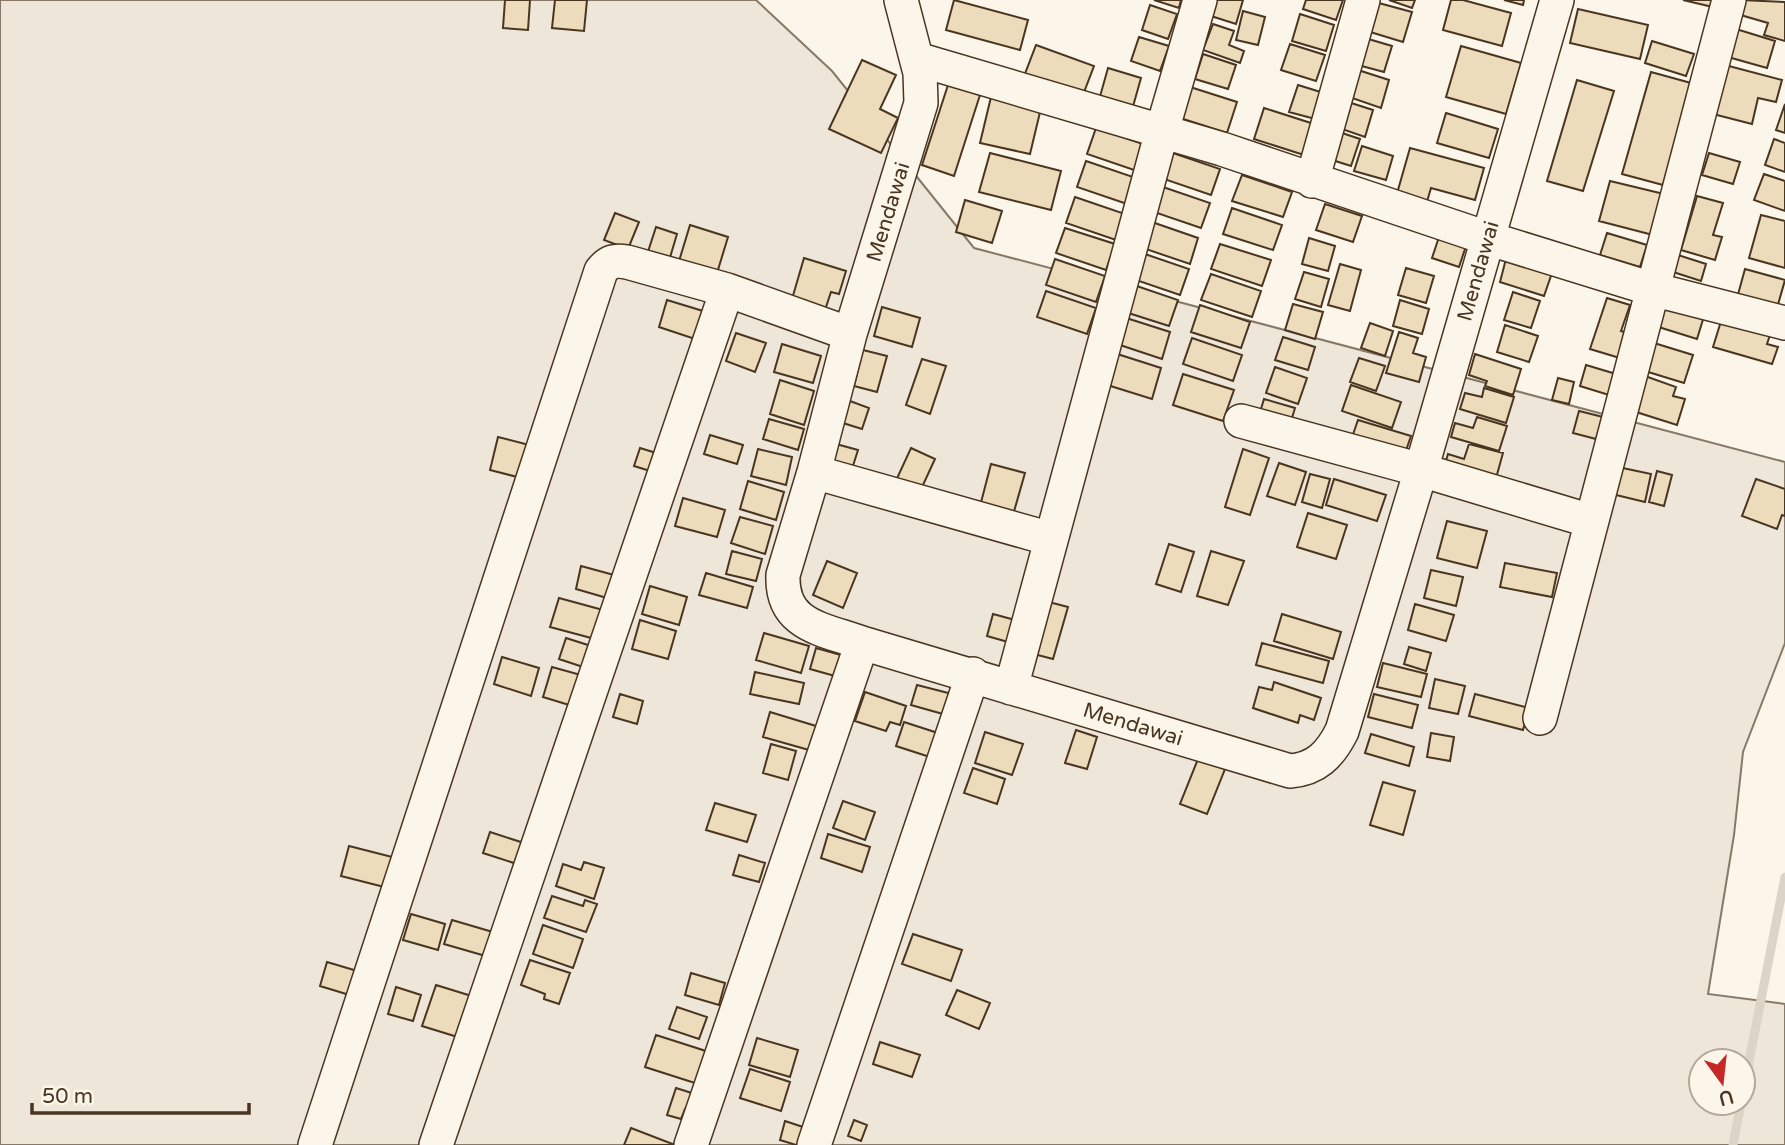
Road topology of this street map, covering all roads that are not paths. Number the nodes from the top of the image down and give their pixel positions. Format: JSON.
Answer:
{"nodes":[{"id":1,"x":901,"y":0,"type":"edge"},
{"id":2,"x":1200,"y":0,"type":"edge"},
{"id":3,"x":1363,"y":0,"type":"edge"},
{"id":4,"x":1557,"y":0,"type":"edge"},
{"id":5,"x":1729,"y":0,"type":"edge"},
{"id":6,"x":917,"y":59,"type":"junction"},
{"id":7,"x":1162,"y":131,"type":"junction"},
{"id":8,"x":1312,"y":181,"type":"junction"},
{"id":9,"x":1487,"y":238,"type":"junction"},
{"id":10,"x":1652,"y":289,"type":"junction"},
{"id":11,"x":727,"y":290,"type":"junction"},
{"id":12,"x":1785,"y":323,"type":"edge"},
{"id":13,"x":850,"y":334,"type":"junction"},
{"id":14,"x":1241,"y":421,"type":"dead end"},
{"id":15,"x":1421,"y":470,"type":"junction"},
{"id":16,"x":814,"y":472,"type":"junction"},
{"id":17,"x":1591,"y":521,"type":"junction"},
{"id":18,"x":1051,"y":539,"type":"junction"},
{"id":19,"x":862,"y":643,"type":"junction"},
{"id":20,"x":973,"y":674,"type":"junction"},
{"id":21,"x":1011,"y":688,"type":"junction"},
{"id":22,"x":1540,"y":718,"type":"dead end"},
{"id":23,"x":315,"y":1145,"type":"edge"},
{"id":24,"x":436,"y":1145,"type":"edge"},
{"id":25,"x":691,"y":1145,"type":"edge"},
{"id":26,"x":814,"y":1145,"type":"edge"}],
"edges":[{"from":1,"to":6,"type":"street","name":"Mendawai"},
{"from":2,"to":7,"type":"street"},
{"from":3,"to":8,"type":"street"},
{"from":4,"to":9,"type":"street","name":"Mendawai"},
{"from":5,"to":10,"type":"street"},
{"from":6,"to":7,"type":"street"},
{"from":6,"to":13,"type":"street","name":"Mendawai"},
{"from":7,"to":8,"type":"street"},
{"from":7,"to":18,"type":"street"},
{"from":8,"to":9,"type":"street"},
{"from":9,"to":10,"type":"street"},
{"from":9,"to":15,"type":"street","name":"Mendawai"},
{"from":10,"to":12,"type":"street"},
{"from":10,"to":17,"type":"street"},
{"from":11,"to":13,"type":"street"},
{"from":11,"to":23,"type":"street"},
{"from":11,"to":24,"type":"street"},
{"from":13,"to":16,"type":"street","name":"Mendawai"},
{"from":14,"to":15,"type":"street"},
{"from":15,"to":17,"type":"street"},
{"from":15,"to":21,"type":"street","name":"Mendawai"},
{"from":16,"to":18,"type":"street"},
{"from":16,"to":19,"type":"street","name":"Mendawai"},
{"from":17,"to":22,"type":"street"},
{"from":18,"to":21,"type":"street"},
{"from":19,"to":20,"type":"street","name":"Mendawai"},
{"from":19,"to":25,"type":"street"},
{"from":20,"to":21,"type":"street","name":"Mendawai"},
{"from":20,"to":26,"type":"street"}]}
